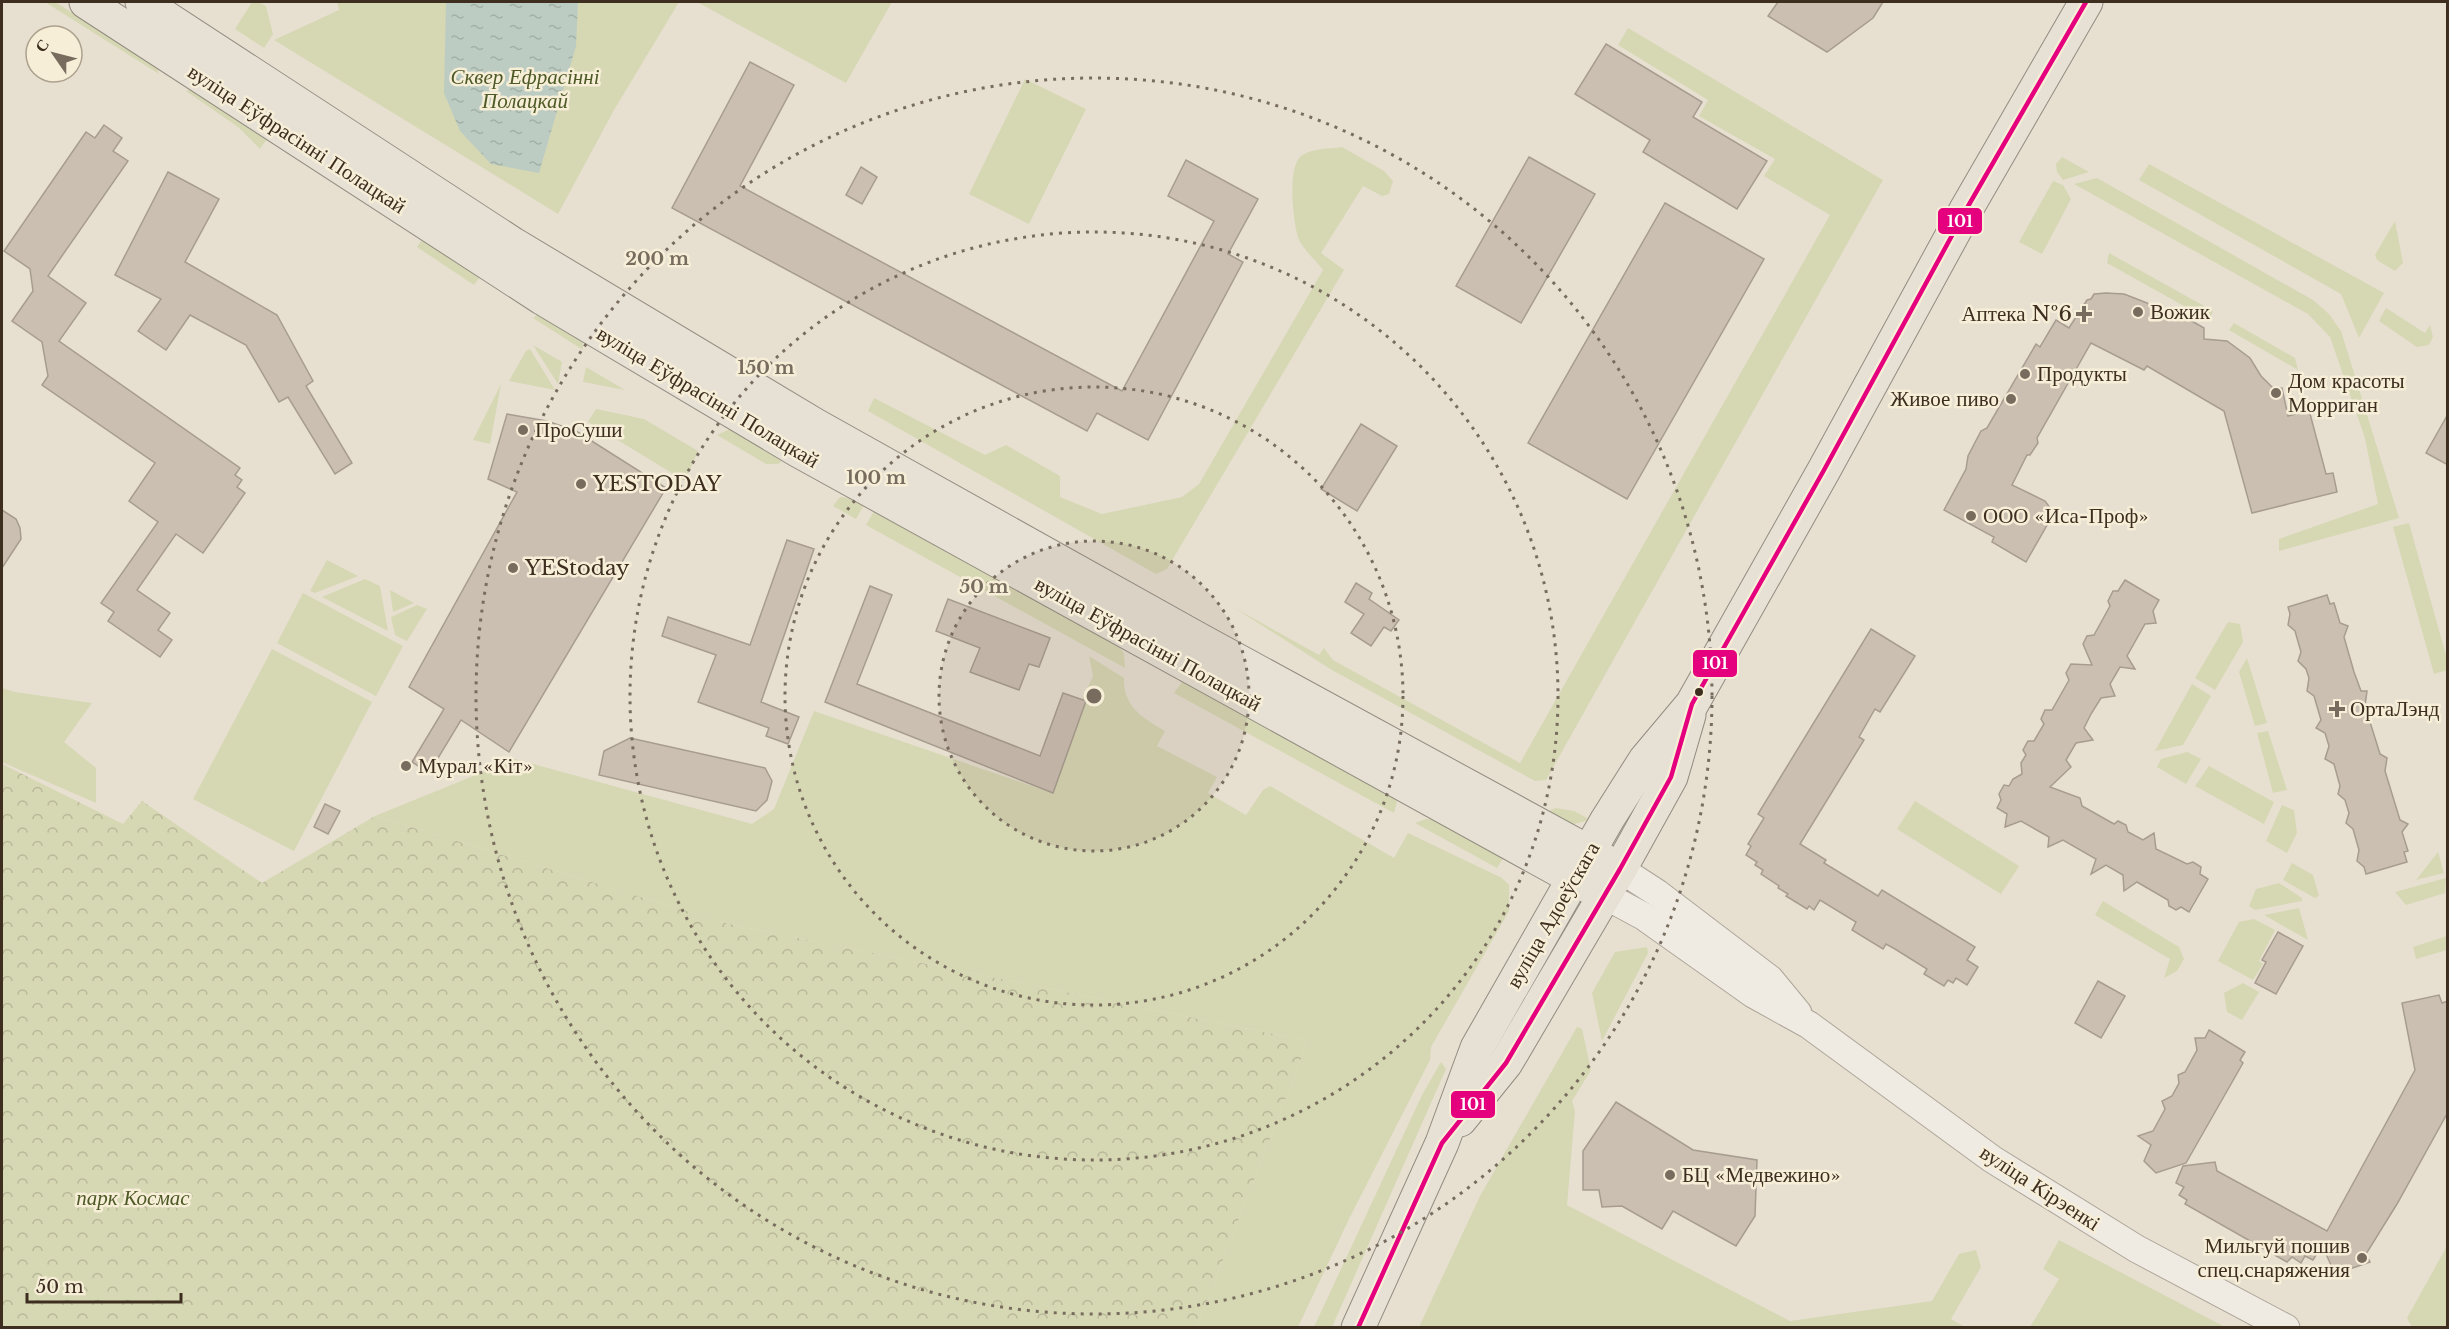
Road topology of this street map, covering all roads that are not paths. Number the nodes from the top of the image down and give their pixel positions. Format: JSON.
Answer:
{"nodes":[{"id":1,"x":86,"y":2,"type":"edge"},
{"id":2,"x":142,"y":2,"type":"edge"},
{"id":3,"x":2086,"y":2,"type":"edge"},
{"id":4,"x":1692,"y":704,"type":"junction"},
{"id":5,"x":1582,"y":865,"type":"junction"},
{"id":6,"x":1612,"y":882,"type":"junction"},
{"id":7,"x":1443,"y":1143,"type":"junction"},
{"id":8,"x":1358,"y":1328,"type":"edge"},
{"id":9,"x":2286,"y":1328,"type":"edge"}],
"edges":[{"from":1,"to":5,"type":"main road","name":"вуліца Еўфрасінні Полацкай"},
{"from":2,"to":5,"type":"main road","name":"вуліца Еўфрасінні Полацкай"},
{"from":3,"to":4,"type":"main road","name":"вуліца Адоеўскага"},
{"from":4,"to":5,"type":"main road","name":"вуліца Адоеўскага"},
{"from":4,"to":6,"type":"main road","name":"вуліца Адоеўскага"},
{"from":5,"to":6,"type":"main road","name":"вуліца Еўфрасінні Полацкай"},
{"from":5,"to":7,"type":"main road","name":"вуліца Адоеўскага"},
{"from":6,"to":7,"type":"main road","name":"вуліца Адоеўскага"},
{"from":6,"to":9,"type":"street","name":"вуліца Кірэенкі"},
{"from":7,"to":8,"type":"main road","name":"вуліца Адоеўскага"}]}
